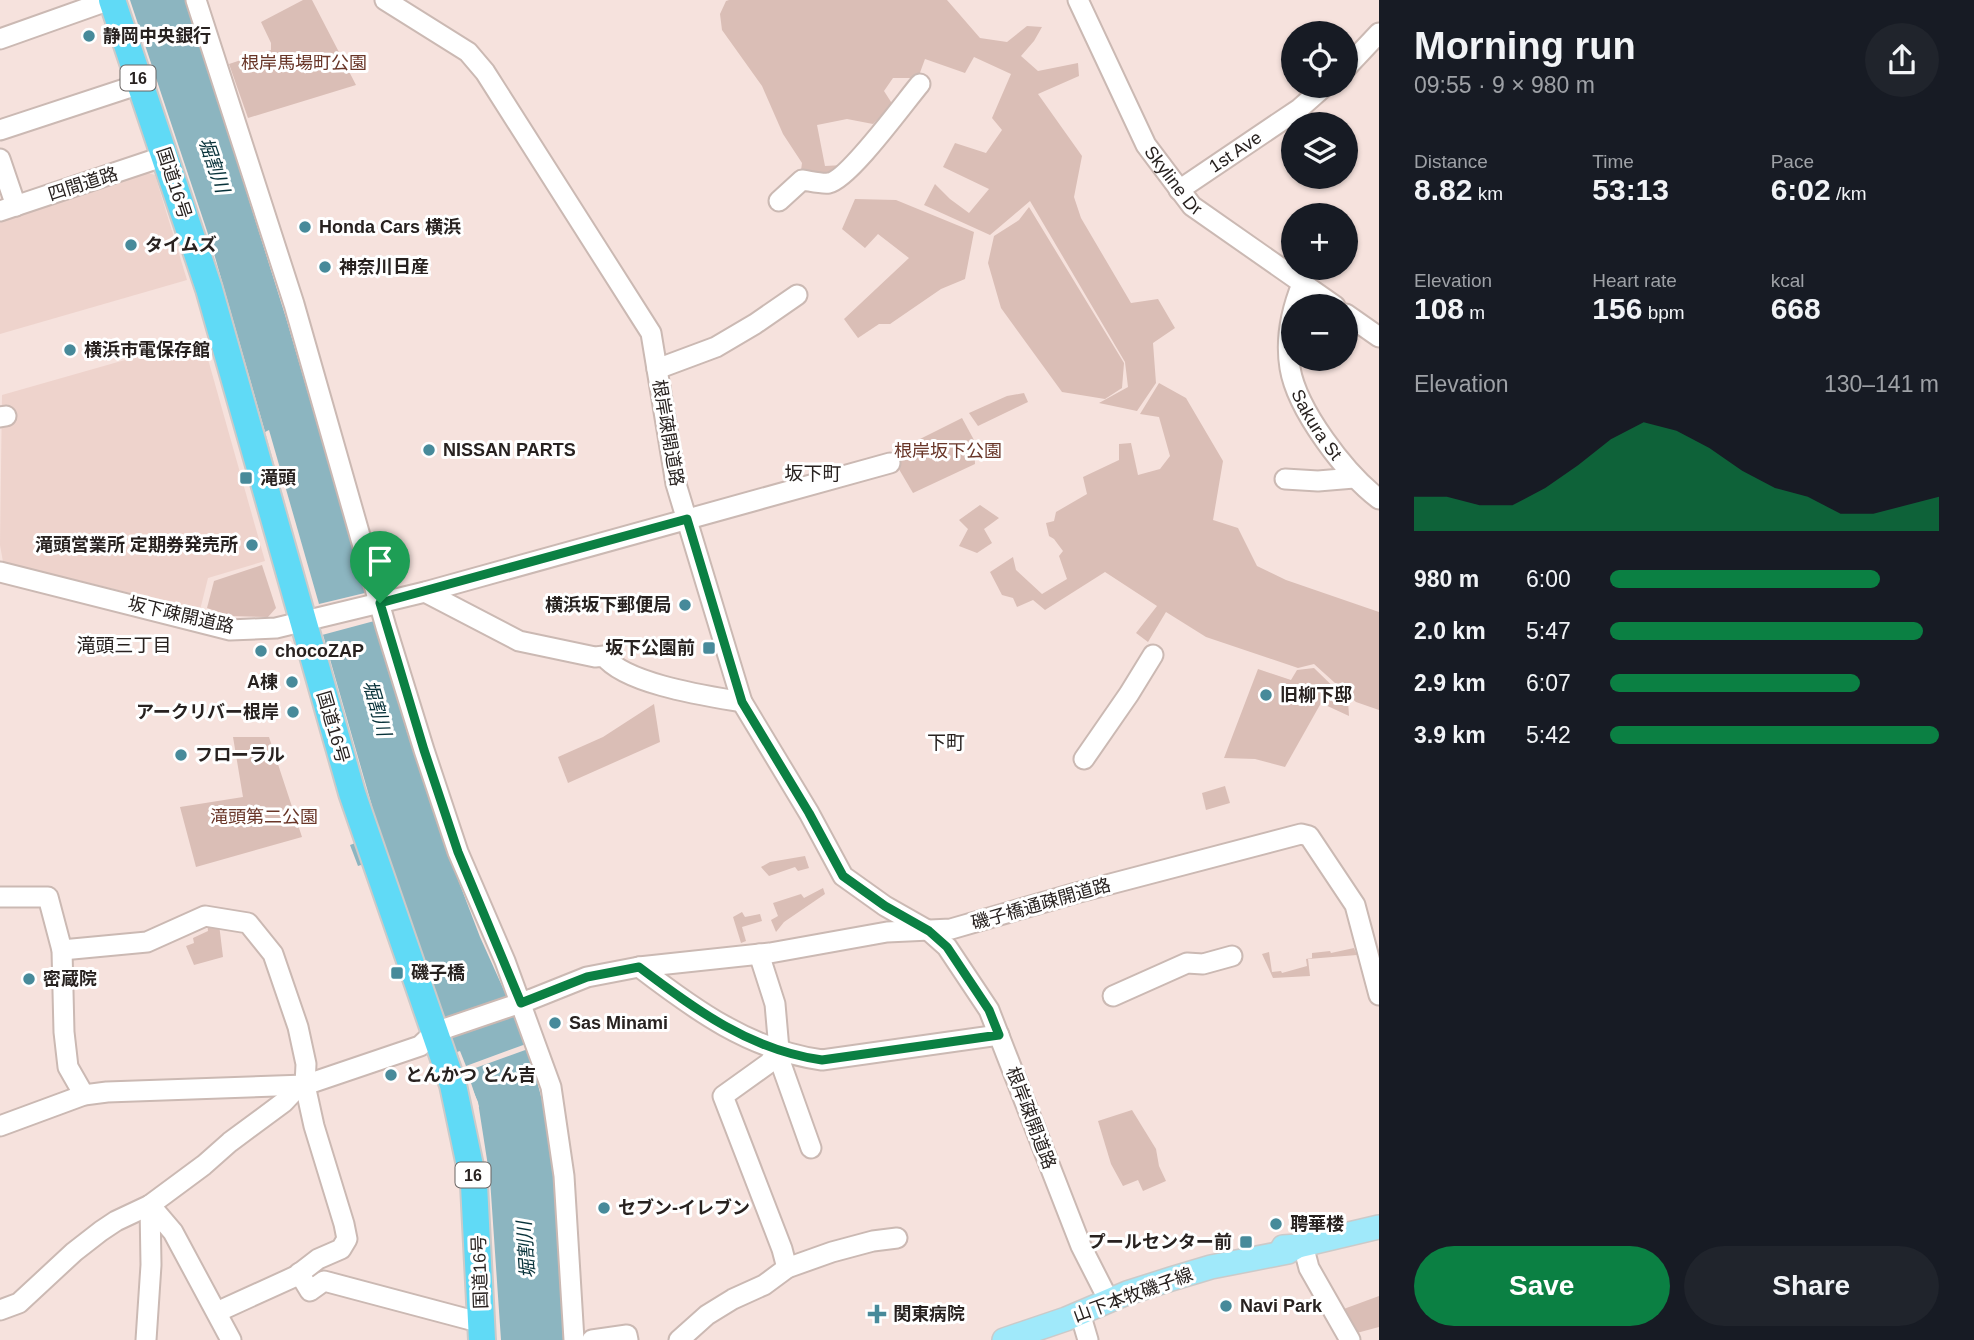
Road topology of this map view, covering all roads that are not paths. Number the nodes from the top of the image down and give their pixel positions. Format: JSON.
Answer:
{"nodes":[{"id":1,"x":111,"y":0,"type":"edge"},
{"id":2,"x":196,"y":0,"type":"edge"},
{"id":3,"x":385,"y":0,"type":"edge"},
{"id":4,"x":1078,"y":0,"type":"edge"},
{"id":5,"x":1379,"y":33,"type":"edge"},
{"id":6,"x":0,"y":38,"type":"edge"},
{"id":7,"x":1358,"y":55,"type":"edge"},
{"id":8,"x":140,"y":83,"type":"junction"},
{"id":9,"x":920,"y":83,"type":"dead end"},
{"id":10,"x":1311,"y":98,"type":"edge"},
{"id":11,"x":0,"y":130,"type":"edge"},
{"id":12,"x":165,"y":156,"type":"junction"},
{"id":13,"x":0,"y":159,"type":"edge"},
{"id":14,"x":1179,"y":190,"type":"junction"},
{"id":15,"x":779,"y":201,"type":"dead end"},
{"id":16,"x":8,"y":209,"type":"edge"},
{"id":17,"x":1302,"y":284,"type":"junction"},
{"id":18,"x":1317,"y":294,"type":"edge"},
{"id":19,"x":797,"y":295,"type":"dead end"},
{"id":20,"x":1358,"y":322,"type":"edge"},
{"id":21,"x":1379,"y":337,"type":"edge"},
{"id":22,"x":657,"y":369,"type":"junction"},
{"id":23,"x":890,"y":463,"type":"dead end"},
{"id":24,"x":1354,"y":478,"type":"junction"},
{"id":25,"x":1285,"y":479,"type":"dead end"},
{"id":26,"x":1379,"y":499,"type":"edge"},
{"id":27,"x":687,"y":519,"type":"junction"},
{"id":28,"x":0,"y":572,"type":"edge"},
{"id":29,"x":425,"y":592,"type":"junction"},
{"id":30,"x":377,"y":604,"type":"junction"},
{"id":31,"x":311,"y":621,"type":"junction"},
{"id":32,"x":1153,"y":655,"type":"dead end"},
{"id":33,"x":742,"y":702,"type":"junction"},
{"id":34,"x":1084,"y":759,"type":"dead end"},
{"id":35,"x":0,"y":897,"type":"edge"},
{"id":36,"x":929,"y":931,"type":"junction"},
{"id":37,"x":62,"y":950,"type":"junction"},
{"id":38,"x":759,"y":954,"type":"junction"},
{"id":39,"x":1232,"y":956,"type":"dead end"},
{"id":40,"x":639,"y":967,"type":"junction"},
{"id":41,"x":1379,"y":995,"type":"edge"},
{"id":42,"x":1113,"y":996,"type":"dead end"},
{"id":43,"x":516,"y":1004,"type":"junction"},
{"id":44,"x":442,"y":1030,"type":"junction"},
{"id":45,"x":999,"y":1035,"type":"junction"},
{"id":46,"x":779,"y":1049,"type":"junction"},
{"id":47,"x":302,"y":1085,"type":"junction"},
{"id":48,"x":84,"y":1095,"type":"junction"},
{"id":49,"x":0,"y":1126,"type":"edge"},
{"id":50,"x":811,"y":1148,"type":"dead end"},
{"id":51,"x":150,"y":1205,"type":"junction"},
{"id":52,"x":1379,"y":1227,"type":"edge"},
{"id":53,"x":897,"y":1238,"type":"dead end"},
{"id":54,"x":1301,"y":1246,"type":"junction"},
{"id":55,"x":787,"y":1268,"type":"junction"},
{"id":56,"x":299,"y":1273,"type":"junction"},
{"id":57,"x":1110,"y":1301,"type":"junction"},
{"id":58,"x":0,"y":1310,"type":"edge"},
{"id":59,"x":217,"y":1312,"type":"junction"},
{"id":60,"x":1080,"y":1313,"type":"junction"},
{"id":61,"x":482,"y":1332,"type":"edge"},
{"id":62,"x":146,"y":1340,"type":"edge"},
{"id":63,"x":230,"y":1340,"type":"edge"},
{"id":64,"x":574,"y":1340,"type":"edge"},
{"id":65,"x":592,"y":1340,"type":"edge"},
{"id":66,"x":628,"y":1340,"type":"edge"},
{"id":67,"x":679,"y":1340,"type":"edge"},
{"id":68,"x":1004,"y":1340,"type":"edge"},
{"id":69,"x":1088,"y":1340,"type":"edge"},
{"id":70,"x":1350,"y":1340,"type":"edge"}],
"edges":[{"from":1,"to":6,"type":"street"},
{"from":1,"to":8,"type":"highway","name":"国道16号","number":"16"},
{"from":2,"to":30,"type":"street"},
{"from":3,"to":22,"type":"street","name":"根岸疎開道路"},
{"from":4,"to":14,"type":"street","name":"Skyline Dr"},
{"from":5,"to":7,"type":"street"},
{"from":8,"to":11,"type":"street"},
{"from":8,"to":12,"type":"highway","name":"国道16号","number":"16"},
{"from":9,"to":15,"type":"street"},
{"from":10,"to":14,"type":"street","name":"1st Ave"},
{"from":12,"to":16,"type":"street","name":"四間道路"},
{"from":12,"to":31,"type":"highway","name":"国道16号","number":"16"},
{"from":13,"to":16,"type":"street"},
{"from":14,"to":17,"type":"street","name":"Skyline Dr"},
{"from":17,"to":18,"type":"street","name":"Skyline Dr"},
{"from":17,"to":24,"type":"street","name":"Sakura St"},
{"from":19,"to":22,"type":"street"},
{"from":20,"to":21,"type":"street"},
{"from":22,"to":27,"type":"street","name":"根岸疎開道路"},
{"from":23,"to":27,"type":"street","name":"坂下疎開道路"},
{"from":24,"to":25,"type":"street"},
{"from":24,"to":26,"type":"street","name":"Sakura St"},
{"from":27,"to":29,"type":"street","name":"坂下疎開道路"},
{"from":27,"to":33,"type":"street","name":"根岸疎開道路"},
{"from":28,"to":31,"type":"street","name":"坂下疎開道路"},
{"from":29,"to":30,"type":"street","name":"坂下疎開道路"},
{"from":29,"to":33,"type":"street"},
{"from":30,"to":31,"type":"street","name":"坂下疎開道路"},
{"from":30,"to":43,"type":"street"},
{"from":31,"to":44,"type":"highway","name":"国道16号","number":"16"},
{"from":32,"to":34,"type":"street"},
{"from":33,"to":36,"type":"street","name":"根岸疎開道路"},
{"from":35,"to":37,"type":"street"},
{"from":36,"to":38,"type":"street","name":"磯子橋通疎開道路"},
{"from":36,"to":41,"type":"street","name":"磯子橋通疎開道路"},
{"from":36,"to":45,"type":"street","name":"根岸疎開道路"},
{"from":37,"to":47,"type":"street"},
{"from":37,"to":48,"type":"street"},
{"from":38,"to":40,"type":"street","name":"磯子橋通疎開道路"},
{"from":38,"to":46,"type":"street"},
{"from":39,"to":42,"type":"street"},
{"from":40,"to":43,"type":"street","name":"磯子橋通疎開道路"},
{"from":40,"to":46,"type":"street"},
{"from":43,"to":44,"type":"street","name":"磯子橋通疎開道路"},
{"from":43,"to":64,"type":"street"},
{"from":44,"to":47,"type":"street","name":"磯子橋通疎開道路"},
{"from":44,"to":61,"type":"highway","name":"国道16号","number":"16"},
{"from":45,"to":46,"type":"street"},
{"from":45,"to":57,"type":"street","name":"根岸疎開道路"},
{"from":46,"to":50,"type":"street"},
{"from":46,"to":55,"type":"street"},
{"from":47,"to":48,"type":"street"},
{"from":47,"to":51,"type":"street"},
{"from":47,"to":56,"type":"street"},
{"from":48,"to":49,"type":"street"},
{"from":51,"to":58,"type":"street"},
{"from":51,"to":59,"type":"street"},
{"from":51,"to":62,"type":"street"},
{"from":52,"to":54,"type":"main road","name":"山下本牧磯子線"},
{"from":53,"to":55,"type":"street"},
{"from":54,"to":57,"type":"main road","name":"山下本牧磯子線"},
{"from":54,"to":70,"type":"street"},
{"from":55,"to":67,"type":"street"},
{"from":56,"to":59,"type":"street"},
{"from":56,"to":61,"type":"street"},
{"from":57,"to":60,"type":"main road","name":"山下本牧磯子線"},
{"from":59,"to":63,"type":"street"},
{"from":60,"to":68,"type":"main road","name":"山下本牧磯子線"},
{"from":60,"to":69,"type":"street"},
{"from":65,"to":66,"type":"street"}]}
